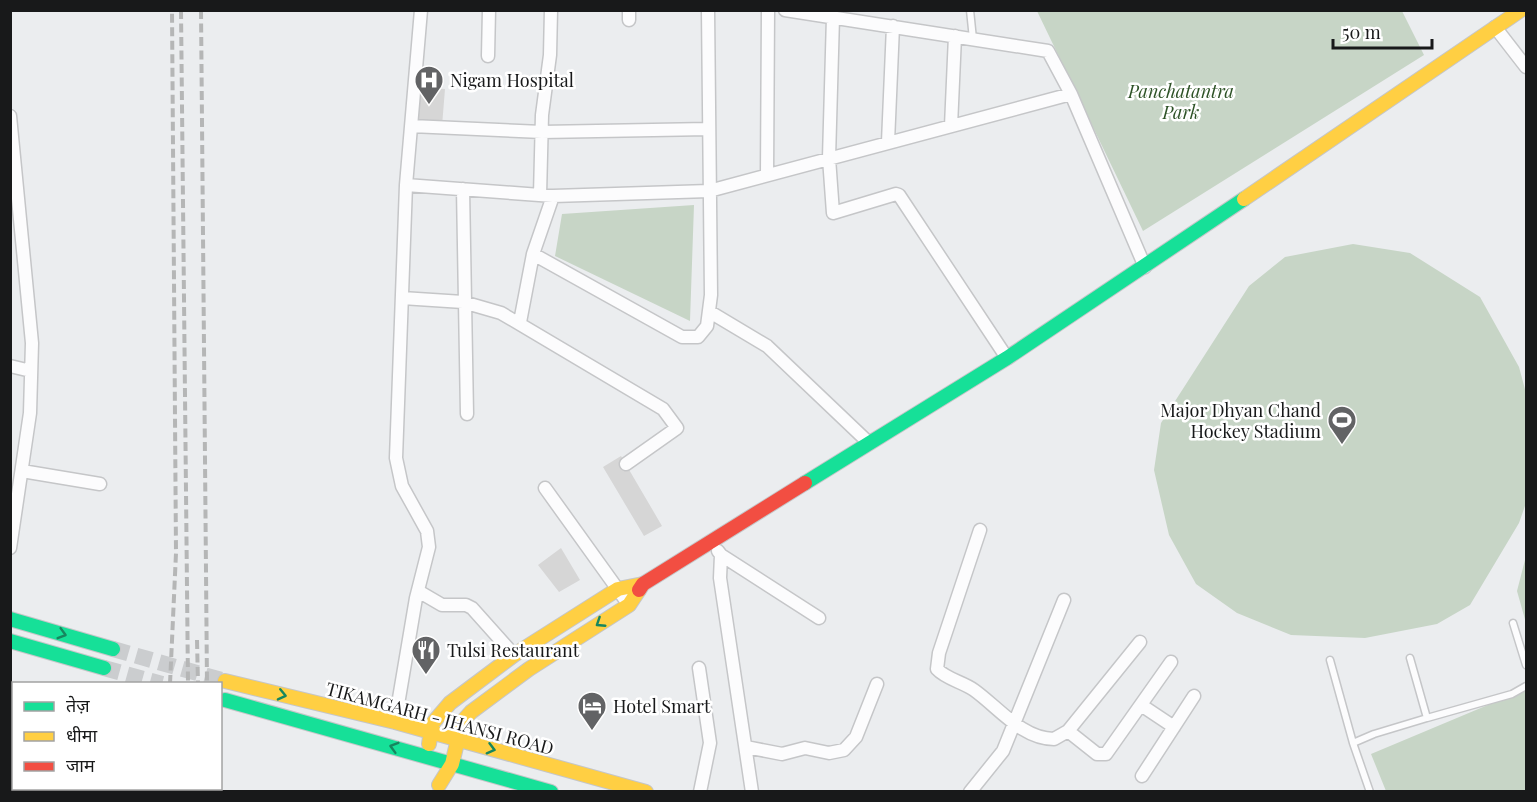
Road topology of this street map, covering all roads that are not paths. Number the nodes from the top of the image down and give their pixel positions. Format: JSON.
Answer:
{"nodes":[{"id":1,"x":421,"y":10,"type":"edge"},
{"id":2,"x":489,"y":10,"type":"edge"},
{"id":3,"x":551,"y":10,"type":"edge"},
{"id":4,"x":708,"y":10,"type":"edge"},
{"id":5,"x":768,"y":10,"type":"edge"},
{"id":6,"x":785,"y":10,"type":"edge"},
{"id":7,"x":970,"y":10,"type":"edge"},
{"id":8,"x":1521,"y":10,"type":"edge"},
{"id":9,"x":833,"y":17,"type":"junction"},
{"id":10,"x":894,"y":26,"type":"junction"},
{"id":11,"x":1495,"y":27,"type":"junction"},
{"id":12,"x":955,"y":36,"type":"junction"},
{"id":13,"x":973,"y":39,"type":"junction"},
{"id":14,"x":488,"y":56,"type":"dead end"},
{"id":15,"x":1527,"y":67,"type":"edge"},
{"id":16,"x":1071,"y":94,"type":"junction"},
{"id":17,"x":10,"y":116,"type":"edge"},
{"id":18,"x":411,"y":126,"type":"junction"},
{"id":19,"x":951,"y":126,"type":"junction"},
{"id":20,"x":708,"y":129,"type":"junction"},
{"id":21,"x":542,"y":132,"type":"junction"},
{"id":22,"x":888,"y":142,"type":"junction"},
{"id":23,"x":829,"y":158,"type":"junction"},
{"id":24,"x":767,"y":175,"type":"junction"},
{"id":25,"x":406,"y":185,"type":"junction"},
{"id":26,"x":464,"y":189,"type":"junction"},
{"id":27,"x":708,"y":191,"type":"junction"},
{"id":28,"x":546,"y":196,"type":"junction"},
{"id":29,"x":16,"y":214,"type":"edge"},
{"id":30,"x":533,"y":254,"type":"junction"},
{"id":31,"x":1145,"y":267,"type":"junction"},
{"id":32,"x":402,"y":298,"type":"junction"},
{"id":33,"x":464,"y":302,"type":"junction"},
{"id":34,"x":710,"y":312,"type":"junction"},
{"id":35,"x":520,"y":322,"type":"junction"},
{"id":36,"x":1007,"y":358,"type":"junction"},
{"id":37,"x":10,"y":366,"type":"edge"},
{"id":38,"x":31,"y":371,"type":"junction"},
{"id":39,"x":467,"y":414,"type":"dead end"},
{"id":40,"x":869,"y":443,"type":"junction"},
{"id":41,"x":626,"y":464,"type":"dead end"},
{"id":42,"x":22,"y":471,"type":"junction"},
{"id":43,"x":100,"y":484,"type":"dead end"},
{"id":44,"x":545,"y":488,"type":"dead end"},
{"id":45,"x":980,"y":530,"type":"dead end"},
{"id":46,"x":12,"y":540,"type":"edge"},
{"id":47,"x":711,"y":540,"type":"junction"},
{"id":48,"x":721,"y":555,"type":"junction"},
{"id":49,"x":643,"y":584,"type":"junction"},
{"id":50,"x":618,"y":589,"type":"junction"},
{"id":51,"x":418,"y":591,"type":"junction"},
{"id":52,"x":1064,"y":600,"type":"dead end"},
{"id":53,"x":628,"y":605,"type":"junction"},
{"id":54,"x":819,"y":618,"type":"dead end"},
{"id":55,"x":10,"y":619,"type":"edge"},
{"id":56,"x":1513,"y":623,"type":"dead end"},
{"id":57,"x":10,"y":641,"type":"edge"},
{"id":58,"x":1140,"y":642,"type":"dead end"},
{"id":59,"x":113,"y":649,"type":"tunnel mouth"},
{"id":60,"x":514,"y":655,"type":"junction"},
{"id":61,"x":1410,"y":658,"type":"dead end"},
{"id":62,"x":1330,"y":660,"type":"dead end"},
{"id":63,"x":1172,"y":662,"type":"dead end"},
{"id":64,"x":1527,"y":665,"type":"edge"},
{"id":65,"x":104,"y":668,"type":"tunnel mouth"},
{"id":66,"x":699,"y":668,"type":"dead end"},
{"id":67,"x":225,"y":681,"type":"dead end"},
{"id":68,"x":877,"y":684,"type":"dead end"},
{"id":69,"x":1527,"y":686,"type":"edge"},
{"id":70,"x":1194,"y":696,"type":"dead end"},
{"id":71,"x":225,"y":700,"type":"dead end"},
{"id":72,"x":1141,"y":705,"type":"junction"},
{"id":73,"x":1427,"y":718,"type":"junction"},
{"id":74,"x":395,"y":722,"type":"junction"},
{"id":75,"x":1016,"y":725,"type":"junction"},
{"id":76,"x":1174,"y":728,"type":"junction"},
{"id":77,"x":1068,"y":731,"type":"junction"},
{"id":78,"x":430,"y":733,"type":"junction"},
{"id":79,"x":456,"y":740,"type":"junction"},
{"id":80,"x":1353,"y":743,"type":"junction"},
{"id":81,"x":746,"y":747,"type":"junction"},
{"id":82,"x":429,"y":757,"type":"junction"},
{"id":83,"x":452,"y":764,"type":"junction"},
{"id":84,"x":1142,"y":777,"type":"dead end"},
{"id":85,"x":439,"y":788,"type":"edge"},
{"id":86,"x":551,"y":792,"type":"edge"},
{"id":87,"x":646,"y":792,"type":"edge"},
{"id":88,"x":700,"y":792,"type":"edge"},
{"id":89,"x":752,"y":792,"type":"edge"},
{"id":90,"x":970,"y":792,"type":"edge"},
{"id":91,"x":1370,"y":792,"type":"edge"}],
"edges":[{"from":1,"to":18,"type":"street"},
{"from":2,"to":14,"type":"street"},
{"from":3,"to":21,"type":"street"},
{"from":4,"to":20,"type":"street"},
{"from":5,"to":24,"type":"street"},
{"from":6,"to":9,"type":"street"},
{"from":7,"to":13,"type":"lane"},
{"from":8,"to":11,"type":"street"},
{"from":9,"to":10,"type":"street"},
{"from":9,"to":23,"type":"street"},
{"from":10,"to":12,"type":"street"},
{"from":10,"to":22,"type":"street"},
{"from":11,"to":15,"type":"street"},
{"from":11,"to":31,"type":"street"},
{"from":12,"to":13,"type":"street"},
{"from":12,"to":19,"type":"street"},
{"from":13,"to":16,"type":"street"},
{"from":16,"to":19,"type":"street"},
{"from":16,"to":31,"type":"street"},
{"from":17,"to":29,"type":"street"},
{"from":18,"to":21,"type":"street"},
{"from":18,"to":25,"type":"street"},
{"from":19,"to":22,"type":"street"},
{"from":20,"to":21,"type":"street"},
{"from":20,"to":27,"type":"street"},
{"from":21,"to":28,"type":"street"},
{"from":22,"to":23,"type":"street"},
{"from":23,"to":24,"type":"street"},
{"from":23,"to":36,"type":"street"},
{"from":24,"to":27,"type":"street"},
{"from":25,"to":26,"type":"street"},
{"from":25,"to":32,"type":"street"},
{"from":26,"to":28,"type":"street"},
{"from":26,"to":33,"type":"street"},
{"from":27,"to":28,"type":"street"},
{"from":27,"to":34,"type":"street"},
{"from":28,"to":30,"type":"street"},
{"from":29,"to":38,"type":"street"},
{"from":30,"to":34,"type":"street"},
{"from":30,"to":35,"type":"street"},
{"from":31,"to":36,"type":"street"},
{"from":32,"to":33,"type":"street"},
{"from":32,"to":51,"type":"street"},
{"from":33,"to":35,"type":"street"},
{"from":33,"to":39,"type":"street"},
{"from":34,"to":40,"type":"street"},
{"from":35,"to":41,"type":"street"},
{"from":36,"to":40,"type":"street"},
{"from":37,"to":38,"type":"street"},
{"from":38,"to":42,"type":"street"},
{"from":40,"to":47,"type":"street"},
{"from":42,"to":43,"type":"street"},
{"from":42,"to":46,"type":"street"},
{"from":44,"to":50,"type":"street"},
{"from":45,"to":75,"type":"street"},
{"from":47,"to":48,"type":"street"},
{"from":47,"to":49,"type":"street"},
{"from":48,"to":54,"type":"street"},
{"from":48,"to":81,"type":"street"},
{"from":49,"to":50,"type":"street"},
{"from":49,"to":53,"type":"street"},
{"from":50,"to":53,"type":"street"},
{"from":50,"to":60,"type":"street"},
{"from":51,"to":60,"type":"street"},
{"from":51,"to":74,"type":"street"},
{"from":52,"to":75,"type":"street"},
{"from":53,"to":79,"type":"street","one_way":true},
{"from":55,"to":59,"type":"street","one_way":true},
{"from":56,"to":64,"type":"lane"},
{"from":57,"to":65,"type":"street"},
{"from":58,"to":77,"type":"street"},
{"from":60,"to":78,"type":"street"},
{"from":61,"to":73,"type":"lane"},
{"from":62,"to":80,"type":"lane"},
{"from":63,"to":72,"type":"street"},
{"from":66,"to":88,"type":"street"},
{"from":67,"to":74,"type":"street","name":"TIKAMGARH - JHANSI ROAD","one_way":true},
{"from":68,"to":81,"type":"street"},
{"from":69,"to":73,"type":"lane"},
{"from":70,"to":76,"type":"street"},
{"from":82,"to":71,"type":"street","one_way":true},
{"from":72,"to":76,"type":"street"},
{"from":72,"to":77,"type":"street"},
{"from":73,"to":80,"type":"lane"},
{"from":74,"to":78,"type":"street","name":"TIKAMGARH - JHANSI ROAD"},
{"from":75,"to":77,"type":"street"},
{"from":75,"to":90,"type":"street"},
{"from":76,"to":84,"type":"street"},
{"from":78,"to":79,"type":"street","name":"TIKAMGARH - JHANSI ROAD"},
{"from":78,"to":82,"type":"street"},
{"from":79,"to":83,"type":"street"},
{"from":79,"to":87,"type":"street","name":"TIKAMGARH - JHANSI ROAD","one_way":true},
{"from":80,"to":91,"type":"lane"},
{"from":81,"to":89,"type":"street"},
{"from":82,"to":83,"type":"street"},
{"from":82,"to":85,"type":"street"},
{"from":83,"to":85,"type":"street"},
{"from":83,"to":86,"type":"street"}]}
